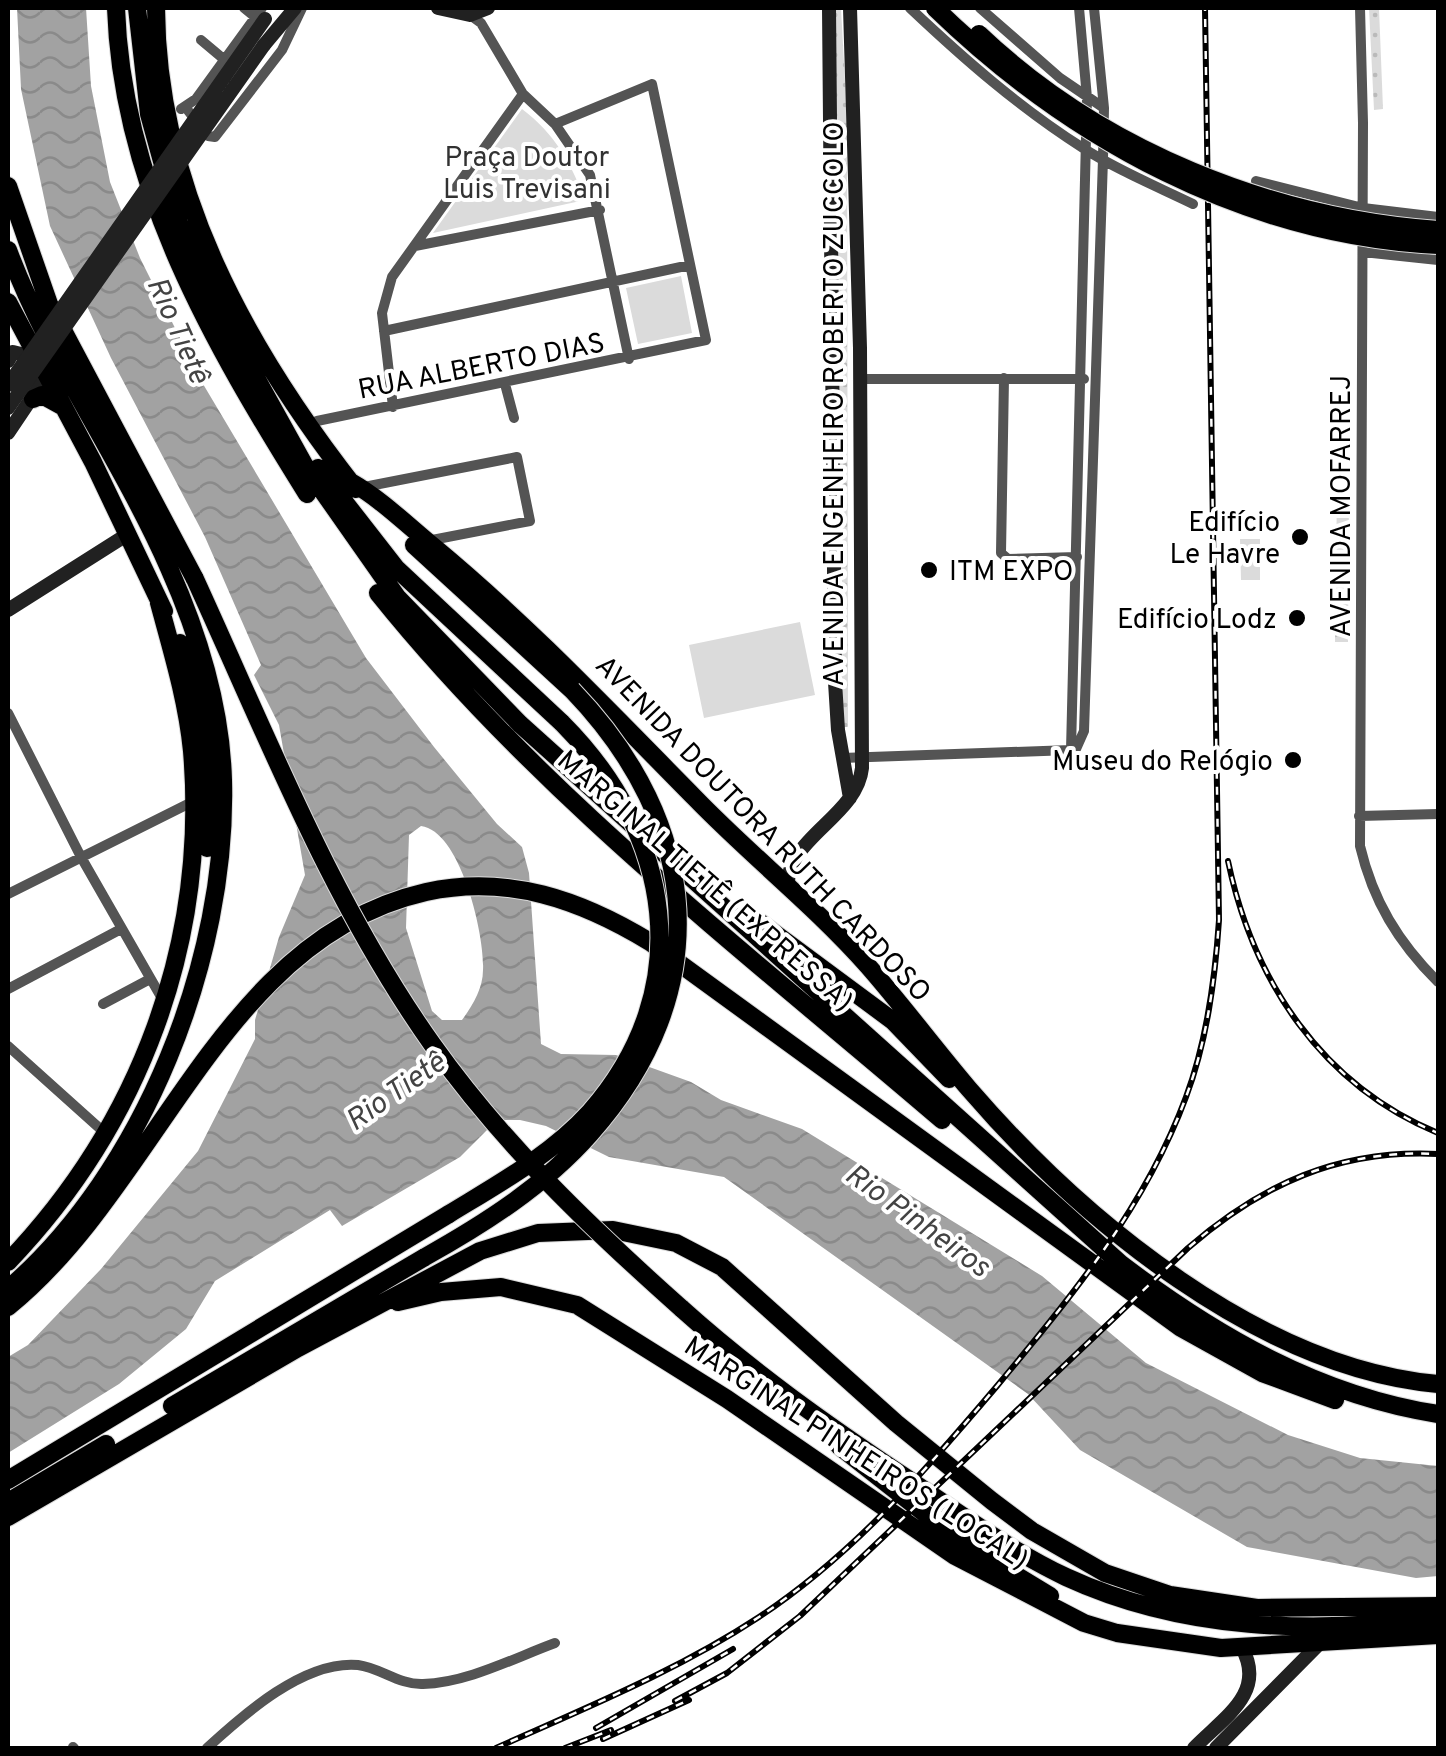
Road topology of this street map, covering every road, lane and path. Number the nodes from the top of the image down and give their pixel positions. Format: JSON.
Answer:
{"nodes":[{"id":1,"x":116,"y":8,"type":"edge"},
{"id":2,"x":137,"y":8,"type":"edge"},
{"id":3,"x":156,"y":8,"type":"edge"},
{"id":4,"x":244,"y":8,"type":"edge"},
{"id":5,"x":299,"y":8,"type":"edge"},
{"id":6,"x":438,"y":8,"type":"edge"},
{"id":7,"x":829,"y":8,"type":"edge"},
{"id":8,"x":850,"y":8,"type":"edge"},
{"id":9,"x":910,"y":8,"type":"edge"},
{"id":10,"x":935,"y":8,"type":"edge"},
{"id":11,"x":951,"y":8,"type":"edge"},
{"id":12,"x":980,"y":8,"type":"edge"},
{"id":13,"x":1079,"y":8,"type":"edge"},
{"id":14,"x":1094,"y":8,"type":"edge"},
{"id":15,"x":1360,"y":8,"type":"edge"},
{"id":16,"x":266,"y":13,"type":"edge"},
{"id":17,"x":480,"y":14,"type":"edge"},
{"id":18,"x":200,"y":40,"type":"dead end"},
{"id":19,"x":226,"y":61,"type":"junction"},
{"id":20,"x":1060,"y":78,"type":"junction"},
{"id":21,"x":523,"y":94,"type":"junction"},
{"id":22,"x":1087,"y":98,"type":"junction"},
{"id":23,"x":186,"y":108,"type":"junction"},
{"id":24,"x":1104,"y":108,"type":"junction"},
{"id":25,"x":166,"y":110,"type":"junction"},
{"id":26,"x":1042,"y":120,"type":"junction"},
{"id":27,"x":556,"y":124,"type":"junction"},
{"id":28,"x":856,"y":131,"type":"junction"},
{"id":29,"x":831,"y":132,"type":"junction"},
{"id":30,"x":1084,"y":149,"type":"junction"},
{"id":31,"x":1103,"y":160,"type":"junction"},
{"id":32,"x":1256,"y":182,"type":"dead end"},
{"id":33,"x":8,"y":186,"type":"edge"},
{"id":34,"x":1193,"y":204,"type":"dead end"},
{"id":35,"x":1363,"y":208,"type":"junction"},
{"id":36,"x":600,"y":210,"type":"junction"},
{"id":37,"x":1412,"y":215,"type":"junction"},
{"id":38,"x":1438,"y":218,"type":"edge"},
{"id":39,"x":1438,"y":230,"type":"edge"},
{"id":40,"x":1438,"y":245,"type":"edge"},
{"id":41,"x":414,"y":246,"type":"junction"},
{"id":42,"x":8,"y":250,"type":"edge"},
{"id":43,"x":1362,"y":252,"type":"junction"},
{"id":44,"x":1409,"y":257,"type":"junction"},
{"id":45,"x":1438,"y":260,"type":"edge"},
{"id":46,"x":690,"y":265,"type":"junction"},
{"id":47,"x":614,"y":282,"type":"junction"},
{"id":48,"x":10,"y":309,"type":"edge"},
{"id":49,"x":834,"y":310,"type":"junction"},
{"id":50,"x":858,"y":310,"type":"junction"},
{"id":51,"x":384,"y":331,"type":"junction"},
{"id":52,"x":10,"y":357,"type":"edge"},
{"id":53,"x":629,"y":359,"type":"junction"},
{"id":54,"x":1004,"y":378,"type":"junction"},
{"id":55,"x":1079,"y":378,"type":"junction"},
{"id":56,"x":1096,"y":379,"type":"junction"},
{"id":57,"x":860,"y":380,"type":"junction"},
{"id":58,"x":506,"y":384,"type":"junction"},
{"id":59,"x":8,"y":385,"type":"edge"},
{"id":60,"x":33,"y":399,"type":"junction"},
{"id":61,"x":62,"y":406,"type":"junction"},
{"id":62,"x":393,"y":407,"type":"junction"},
{"id":63,"x":8,"y":408,"type":"edge"},
{"id":64,"x":514,"y":418,"type":"dead end"},
{"id":65,"x":317,"y":420,"type":"dead end"},
{"id":66,"x":284,"y":430,"type":"junction"},
{"id":67,"x":8,"y":433,"type":"edge"},
{"id":68,"x":1077,"y":468,"type":"junction"},
{"id":69,"x":1092,"y":469,"type":"junction"},
{"id":70,"x":396,"y":482,"type":"junction"},
{"id":71,"x":860,"y":484,"type":"junction"},
{"id":72,"x":356,"y":485,"type":"junction"},
{"id":73,"x":835,"y":488,"type":"junction"},
{"id":74,"x":384,"y":506,"type":"junction"},
{"id":75,"x":128,"y":534,"type":"junction"},
{"id":76,"x":456,"y":537,"type":"junction"},
{"id":77,"x":426,"y":541,"type":"junction"},
{"id":78,"x":1090,"y":556,"type":"junction"},
{"id":79,"x":1073,"y":558,"type":"junction"},
{"id":80,"x":452,"y":562,"type":"junction"},
{"id":81,"x":159,"y":603,"type":"junction"},
{"id":82,"x":8,"y":610,"type":"edge"},
{"id":83,"x":8,"y":713,"type":"edge"},
{"id":84,"x":860,"y":725,"type":"junction"},
{"id":85,"x":838,"y":730,"type":"junction"},
{"id":86,"x":1071,"y":750,"type":"junction"},
{"id":87,"x":863,"y":755,"type":"junction"},
{"id":88,"x":842,"y":758,"type":"junction"},
{"id":89,"x":581,"y":778,"type":"junction"},
{"id":90,"x":850,"y":798,"type":"junction"},
{"id":91,"x":194,"y":801,"type":"junction"},
{"id":92,"x":1438,"y":814,"type":"edge"},
{"id":93,"x":1359,"y":816,"type":"junction"},
{"id":94,"x":800,"y":853,"type":"junction"},
{"id":95,"x":82,"y":857,"type":"junction"},
{"id":96,"x":766,"y":867,"type":"junction"},
{"id":97,"x":788,"y":888,"type":"junction"},
{"id":98,"x":8,"y":894,"type":"edge"},
{"id":99,"x":121,"y":929,"type":"junction"},
{"id":100,"x":196,"y":968,"type":"junction"},
{"id":101,"x":150,"y":979,"type":"junction"},
{"id":102,"x":1438,"y":982,"type":"edge"},
{"id":103,"x":8,"y":989,"type":"edge"},
{"id":104,"x":165,"y":1002,"type":"junction"},
{"id":105,"x":103,"y":1004,"type":"dead end"},
{"id":106,"x":8,"y":1046,"type":"edge"},
{"id":107,"x":971,"y":1091,"type":"junction"},
{"id":108,"x":107,"y":1135,"type":"junction"},
{"id":109,"x":983,"y":1142,"type":"junction"},
{"id":110,"x":8,"y":1260,"type":"edge"},
{"id":111,"x":1183,"y":1279,"type":"junction"},
{"id":112,"x":8,"y":1290,"type":"edge"},
{"id":113,"x":8,"y":1307,"type":"edge"},
{"id":114,"x":374,"y":1308,"type":"junction"},
{"id":115,"x":1438,"y":1384,"type":"edge"},
{"id":116,"x":1357,"y":1397,"type":"junction"},
{"id":117,"x":1394,"y":1407,"type":"junction"},
{"id":118,"x":805,"y":1409,"type":"junction"},
{"id":119,"x":1438,"y":1414,"type":"edge"},
{"id":120,"x":8,"y":1480,"type":"edge"},
{"id":121,"x":8,"y":1502,"type":"edge"},
{"id":122,"x":8,"y":1516,"type":"edge"},
{"id":123,"x":1438,"y":1606,"type":"edge"},
{"id":124,"x":1438,"y":1618,"type":"edge"},
{"id":125,"x":1438,"y":1635,"type":"edge"},
{"id":126,"x":1164,"y":1642,"type":"junction"},
{"id":127,"x":554,"y":1643,"type":"dead end"},
{"id":128,"x":1319,"y":1644,"type":"junction"},
{"id":129,"x":1242,"y":1648,"type":"junction"},
{"id":130,"x":1250,"y":1700,"type":"junction"},
{"id":131,"x":208,"y":1748,"type":"edge"},
{"id":132,"x":1194,"y":1748,"type":"edge"},
{"id":133,"x":1216,"y":1748,"type":"edge"}],
"edges":[{"from":1,"to":109,"type":"highway","name":"MARGINAL TIETÊ (EXPRESSA)"},
{"from":2,"to":66,"type":"highway"},
{"from":3,"to":25,"type":"highway"},
{"from":4,"to":16,"type":"street"},
{"from":5,"to":23,"type":"street"},
{"from":5,"to":63,"type":"street","bridge":true},
{"from":6,"to":17,"type":"street"},
{"from":7,"to":29,"type":"street","name":"AVENIDA ENGENHEIRO ROBERTO ZUCCOLO"},
{"from":8,"to":28,"type":"street","name":"AVENIDA ENGENHEIRO ROBERTO ZUCCOLO"},
{"from":9,"to":26,"type":"street"},
{"from":10,"to":40,"type":"highway","bridge":true},
{"from":11,"to":39,"type":"highway","bridge":true},
{"from":12,"to":20,"type":"street"},
{"from":13,"to":22,"type":"street"},
{"from":14,"to":24,"type":"street"},
{"from":15,"to":35,"type":"street","name":"AVENIDA MOFARREJ"},
{"from":16,"to":19,"type":"street"},
{"from":16,"to":59,"type":"street","bridge":true},
{"from":17,"to":21,"type":"street"},
{"from":18,"to":19,"type":"street"},
{"from":19,"to":23,"type":"street"},
{"from":20,"to":22,"type":"street"},
{"from":20,"to":26,"type":"street"},
{"from":21,"to":27,"type":"street"},
{"from":21,"to":41,"type":"street"},
{"from":22,"to":24,"type":"street"},
{"from":22,"to":30,"type":"street"},
{"from":23,"to":25,"type":"street"},
{"from":24,"to":31,"type":"street"},
{"from":25,"to":72,"type":"highway"},
{"from":26,"to":30,"type":"street"},
{"from":27,"to":36,"type":"street"},
{"from":27,"to":46,"type":"street"},
{"from":28,"to":29,"type":"street"},
{"from":28,"to":50,"type":"street","name":"AVENIDA ENGENHEIRO ROBERTO ZUCCOLO"},
{"from":29,"to":49,"type":"street","name":"AVENIDA ENGENHEIRO ROBERTO ZUCCOLO"},
{"from":30,"to":31,"type":"street"},
{"from":30,"to":55,"type":"street"},
{"from":31,"to":34,"type":"street"},
{"from":31,"to":56,"type":"street"},
{"from":32,"to":35,"type":"street"},
{"from":33,"to":118,"type":"highway","bridge":true},
{"from":35,"to":37,"type":"street"},
{"from":35,"to":43,"type":"street","name":"AVENIDA MOFARREJ"},
{"from":36,"to":41,"type":"street"},
{"from":36,"to":47,"type":"street"},
{"from":37,"to":38,"type":"street"},
{"from":37,"to":44,"type":"street"},
{"from":41,"to":51,"type":"street"},
{"from":42,"to":100,"type":"highway"},
{"from":43,"to":44,"type":"street"},
{"from":43,"to":93,"type":"street","name":"AVENIDA MOFARREJ"},
{"from":44,"to":45,"type":"street"},
{"from":46,"to":47,"type":"street"},
{"from":46,"to":53,"type":"street","name":"RUA ALBERTO DIAS"},
{"from":47,"to":51,"type":"street"},
{"from":47,"to":53,"type":"street"},
{"from":48,"to":52,"type":"highway"},
{"from":48,"to":61,"type":"highway"},
{"from":49,"to":50,"type":"street"},
{"from":49,"to":73,"type":"street","name":"AVENIDA ENGENHEIRO ROBERTO ZUCCOLO"},
{"from":50,"to":57,"type":"street","name":"AVENIDA ENGENHEIRO ROBERTO ZUCCOLO"},
{"from":51,"to":62,"type":"street"},
{"from":52,"to":60,"type":"street"},
{"from":53,"to":58,"type":"street","name":"RUA ALBERTO DIAS"},
{"from":54,"to":55,"type":"street"},
{"from":54,"to":57,"type":"street"},
{"from":54,"to":79,"type":"street"},
{"from":55,"to":56,"type":"street"},
{"from":55,"to":68,"type":"street"},
{"from":56,"to":69,"type":"street"},
{"from":57,"to":71,"type":"street","name":"AVENIDA ENGENHEIRO ROBERTO ZUCCOLO"},
{"from":58,"to":62,"type":"street","name":"RUA ALBERTO DIAS"},
{"from":58,"to":64,"type":"street"},
{"from":60,"to":61,"type":"highway"},
{"from":60,"to":67,"type":"street"},
{"from":61,"to":75,"type":"highway"},
{"from":62,"to":65,"type":"street","name":"RUA ALBERTO DIAS"},
{"from":66,"to":89,"type":"highway"},
{"from":66,"to":120,"type":"highway","bridge":true},
{"from":68,"to":69,"type":"street"},
{"from":68,"to":79,"type":"street"},
{"from":69,"to":78,"type":"street"},
{"from":70,"to":72,"type":"street"},
{"from":70,"to":74,"type":"street"},
{"from":70,"to":76,"type":"street"},
{"from":71,"to":73,"type":"street"},
{"from":71,"to":84,"type":"street","name":"AVENIDA ENGENHEIRO ROBERTO ZUCCOLO"},
{"from":72,"to":74,"type":"highway","name":"AVENIDA DOUTORA RUTH CARDOSO"},
{"from":72,"to":121,"type":"highway","bridge":true},
{"from":73,"to":85,"type":"street","name":"AVENIDA ENGENHEIRO ROBERTO ZUCCOLO"},
{"from":74,"to":77,"type":"highway","name":"AVENIDA DOUTORA RUTH CARDOSO"},
{"from":75,"to":81,"type":"highway"},
{"from":75,"to":82,"type":"street"},
{"from":76,"to":77,"type":"street"},
{"from":76,"to":80,"type":"street"},
{"from":77,"to":80,"type":"highway","name":"AVENIDA DOUTORA RUTH CARDOSO"},
{"from":78,"to":79,"type":"street"},
{"from":78,"to":86,"type":"street"},
{"from":79,"to":86,"type":"street"},
{"from":80,"to":96,"type":"highway","name":"AVENIDA DOUTORA RUTH CARDOSO"},
{"from":81,"to":91,"type":"highway"},
{"from":81,"to":100,"type":"highway"},
{"from":83,"to":95,"type":"street"},
{"from":84,"to":85,"type":"street"},
{"from":84,"to":87,"type":"street","name":"AVENIDA ENGENHEIRO ROBERTO ZUCCOLO"},
{"from":85,"to":88,"type":"street","name":"AVENIDA ENGENHEIRO ROBERTO ZUCCOLO"},
{"from":86,"to":87,"type":"street"},
{"from":87,"to":88,"type":"street"},
{"from":87,"to":90,"type":"street","name":"AVENIDA ENGENHEIRO ROBERTO ZUCCOLO"},
{"from":88,"to":90,"type":"street","name":"AVENIDA ENGENHEIRO ROBERTO ZUCCOLO"},
{"from":89,"to":107,"type":"highway"},
{"from":89,"to":109,"type":"highway"},
{"from":90,"to":94,"type":"street","name":"AVENIDA ENGENHEIRO ROBERTO ZUCCOLO"},
{"from":91,"to":95,"type":"street"},
{"from":91,"to":104,"type":"highway"},
{"from":92,"to":93,"type":"street"},
{"from":93,"to":102,"type":"street","name":"AVENIDA MOFARREJ"},
{"from":94,"to":96,"type":"street","name":"AVENIDA ENGENHEIRO ROBERTO ZUCCOLO"},
{"from":94,"to":97,"type":"street","name":"AVENIDA ENGENHEIRO ROBERTO ZUCCOLO"},
{"from":95,"to":98,"type":"street"},
{"from":95,"to":99,"type":"street"},
{"from":96,"to":97,"type":"highway","name":"AVENIDA DOUTORA RUTH CARDOSO"},
{"from":97,"to":107,"type":"highway","name":"AVENIDA DOUTORA RUTH CARDOSO"},
{"from":99,"to":101,"type":"street"},
{"from":99,"to":103,"type":"street"},
{"from":100,"to":112,"type":"highway"},
{"from":101,"to":104,"type":"street"},
{"from":101,"to":105,"type":"street"},
{"from":104,"to":108,"type":"highway"},
{"from":106,"to":108,"type":"street"},
{"from":107,"to":111,"type":"highway","name":"AVENIDA DOUTORA RUTH CARDOSO"},
{"from":108,"to":110,"type":"highway"},
{"from":109,"to":116,"type":"highway","name":"MARGINAL TIETÊ (EXPRESSA)"},
{"from":111,"to":115,"type":"highway","name":"AVENIDA DOUTORA RUTH CARDOSO"},
{"from":111,"to":116,"type":"highway"},
{"from":113,"to":117,"type":"highway"},
{"from":114,"to":122,"type":"highway"},
{"from":114,"to":123,"type":"highway"},
{"from":114,"to":126,"type":"highway","name":"MARGINAL PINHEIROS (LOCAL)"},
{"from":116,"to":117,"type":"highway","name":"MARGINAL TIETÊ (EXPRESSA)"},
{"from":117,"to":119,"type":"highway"},
{"from":118,"to":124,"type":"highway"},
{"from":118,"to":126,"type":"highway"},
{"from":125,"to":128,"type":"highway","name":"MARGINAL PINHEIROS (LOCAL)"},
{"from":126,"to":129,"type":"highway","name":"MARGINAL PINHEIROS (LOCAL)"},
{"from":127,"to":131,"type":"street"},
{"from":128,"to":129,"type":"highway","name":"MARGINAL PINHEIROS (LOCAL)"},
{"from":128,"to":130,"type":"street"},
{"from":129,"to":130,"type":"street"},
{"from":130,"to":132,"type":"street"},
{"from":130,"to":133,"type":"street"}]}
